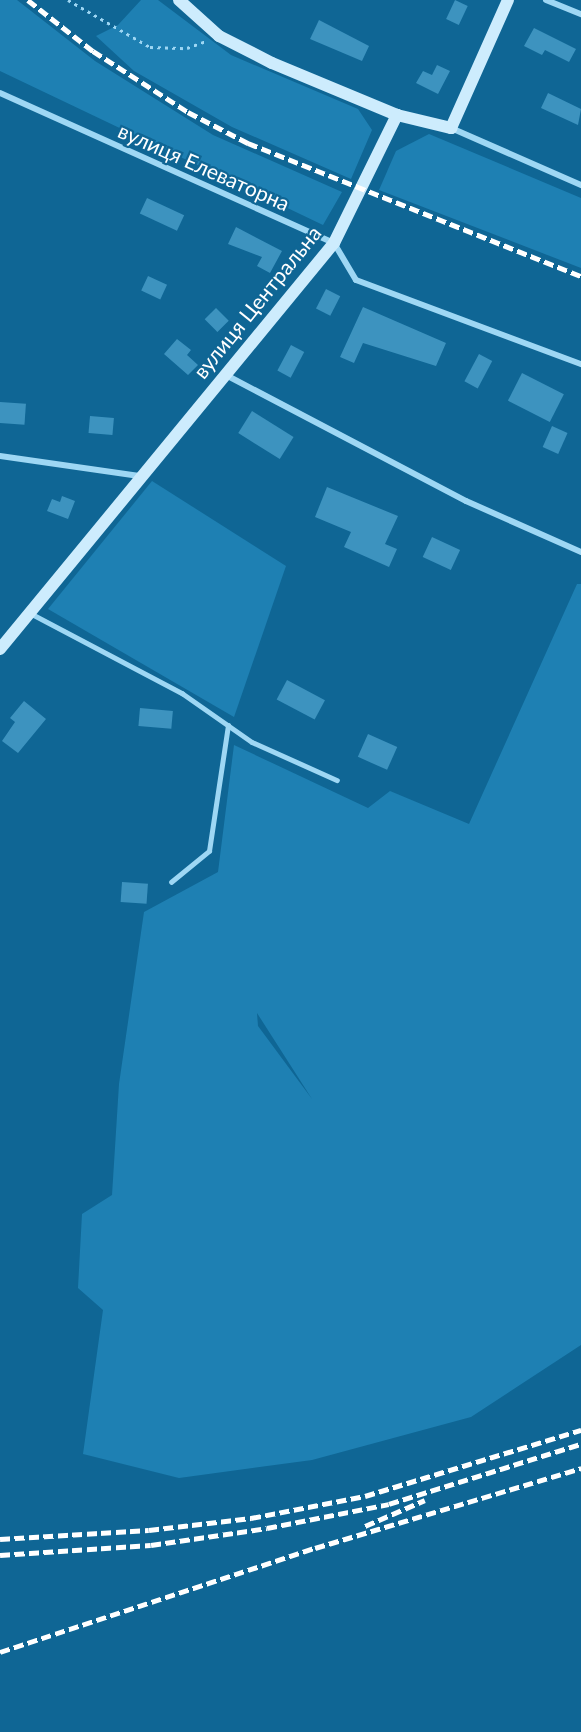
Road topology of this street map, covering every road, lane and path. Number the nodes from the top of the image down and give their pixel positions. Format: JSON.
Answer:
{"nodes":[{"id":1,"x":68,"y":0,"type":"edge"},
{"id":2,"x":179,"y":0,"type":"edge"},
{"id":3,"x":508,"y":0,"type":"edge"},
{"id":4,"x":546,"y":0,"type":"edge"},
{"id":5,"x":581,"y":14,"type":"edge"},
{"id":6,"x":219,"y":36,"type":"junction"},
{"id":7,"x":0,"y":93,"type":"edge"},
{"id":8,"x":397,"y":116,"type":"junction"},
{"id":9,"x":451,"y":128,"type":"junction"},
{"id":10,"x":581,"y":185,"type":"edge"},
{"id":11,"x":334,"y":243,"type":"junction"},
{"id":12,"x":581,"y":364,"type":"edge"},
{"id":13,"x":224,"y":374,"type":"junction"},
{"id":14,"x":0,"y":456,"type":"edge"},
{"id":15,"x":138,"y":476,"type":"junction"},
{"id":16,"x":581,"y":552,"type":"edge"},
{"id":17,"x":29,"y":613,"type":"junction"},
{"id":18,"x":0,"y":649,"type":"edge"},
{"id":19,"x":228,"y":725,"type":"junction"},
{"id":20,"x":337,"y":780,"type":"dead end"},
{"id":21,"x":171,"y":882,"type":"dead end"}],
"edges":[{"from":1,"to":6,"type":"path"},
{"from":2,"to":6,"type":"main road"},
{"from":3,"to":9,"type":"main road"},
{"from":4,"to":5,"type":"street"},
{"from":6,"to":8,"type":"main road"},
{"from":7,"to":11,"type":"street","name":"вулиця Елеваторна"},
{"from":8,"to":9,"type":"main road"},
{"from":8,"to":11,"type":"main road","name":"вулиця Центральна"},
{"from":9,"to":10,"type":"street"},
{"from":11,"to":12,"type":"street"},
{"from":11,"to":13,"type":"main road","name":"вулиця Центральна"},
{"from":13,"to":15,"type":"main road","name":"вулиця Центральна"},
{"from":13,"to":16,"type":"street"},
{"from":14,"to":15,"type":"street"},
{"from":15,"to":17,"type":"main road","name":"вулиця Центральна"},
{"from":17,"to":18,"type":"main road","name":"вулиця Центральна"},
{"from":17,"to":19,"type":"lane"},
{"from":19,"to":20,"type":"lane"},
{"from":19,"to":21,"type":"lane"}]}
